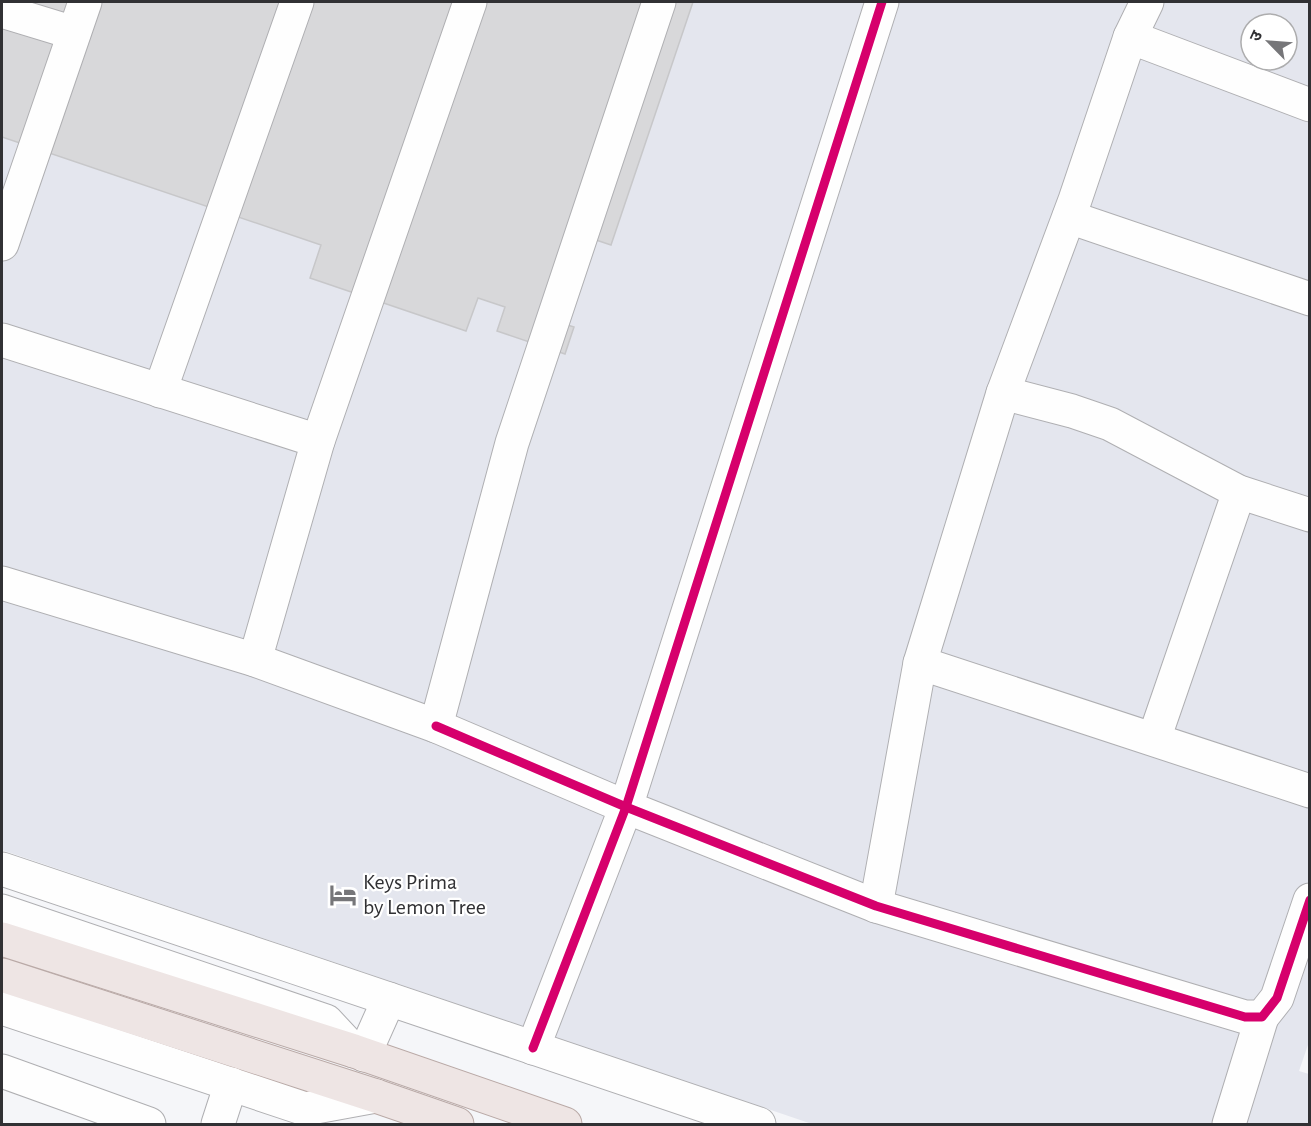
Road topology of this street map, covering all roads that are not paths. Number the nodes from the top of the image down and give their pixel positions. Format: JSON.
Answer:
{"nodes":[{"id":1,"x":85,"y":2,"type":"edge"},
{"id":2,"x":297,"y":2,"type":"edge"},
{"id":3,"x":470,"y":2,"type":"edge"},
{"id":4,"x":659,"y":2,"type":"edge"},
{"id":5,"x":882,"y":2,"type":"edge"},
{"id":6,"x":1146,"y":2,"type":"edge"},
{"id":7,"x":2,"y":11,"type":"edge"},
{"id":8,"x":74,"y":33,"type":"junction"},
{"id":9,"x":1130,"y":37,"type":"junction"},
{"id":10,"x":1310,"y":105,"type":"edge"},
{"id":11,"x":12,"y":183,"type":"edge"},
{"id":12,"x":1069,"y":217,"type":"junction"},
{"id":13,"x":2,"y":244,"type":"edge"},
{"id":14,"x":1310,"y":299,"type":"edge"},
{"id":15,"x":2,"y":340,"type":"edge"},
{"id":16,"x":160,"y":391,"type":"junction"},
{"id":17,"x":1003,"y":393,"type":"junction"},
{"id":18,"x":318,"y":441,"type":"junction"},
{"id":19,"x":1239,"y":492,"type":"junction"},
{"id":20,"x":1310,"y":515,"type":"edge"},
{"id":21,"x":2,"y":583,"type":"edge"},
{"id":22,"x":255,"y":660,"type":"junction"},
{"id":23,"x":920,"y":663,"type":"junction"},
{"id":24,"x":436,"y":726,"type":"junction"},
{"id":25,"x":1154,"y":739,"type":"junction"},
{"id":26,"x":1310,"y":791,"type":"edge"},
{"id":27,"x":626,"y":807,"type":"junction"},
{"id":28,"x":2,"y":869,"type":"edge"},
{"id":29,"x":1310,"y":900,"type":"edge"},
{"id":30,"x":876,"y":906,"type":"junction"},
{"id":31,"x":2,"y":911,"type":"edge"},
{"id":32,"x":2,"y":939,"type":"edge"},
{"id":33,"x":2,"y":975,"type":"edge"},
{"id":34,"x":389,"y":999,"type":"junction"},
{"id":35,"x":2,"y":1008,"type":"edge"},
{"id":36,"x":1262,"y":1017,"type":"junction"},
{"id":37,"x":533,"y":1048,"type":"junction"},
{"id":38,"x":359,"y":1053,"type":"junction"},
{"id":39,"x":2,"y":1071,"type":"edge"},
{"id":40,"x":376,"y":1096,"type":"junction"},
{"id":41,"x":225,"y":1101,"type":"edge"},
{"id":42,"x":422,"y":1119,"type":"edge"},
{"id":43,"x":149,"y":1125,"type":"edge"},
{"id":44,"x":457,"y":1125,"type":"edge"},
{"id":45,"x":565,"y":1125,"type":"edge"},
{"id":46,"x":759,"y":1125,"type":"edge"},
{"id":47,"x":1229,"y":1125,"type":"edge"}],
"edges":[{"from":1,"to":8,"type":"street"},
{"from":2,"to":16,"type":"street"},
{"from":3,"to":18,"type":"street"},
{"from":4,"to":24,"type":"street"},
{"from":5,"to":27,"type":"street"},
{"from":6,"to":9,"type":"street"},
{"from":7,"to":8,"type":"street"},
{"from":8,"to":11,"type":"street"},
{"from":9,"to":10,"type":"street"},
{"from":9,"to":12,"type":"street"},
{"from":11,"to":13,"type":"street"},
{"from":12,"to":14,"type":"street"},
{"from":12,"to":17,"type":"street"},
{"from":15,"to":16,"type":"street"},
{"from":16,"to":18,"type":"street"},
{"from":17,"to":19,"type":"street"},
{"from":17,"to":23,"type":"street"},
{"from":18,"to":22,"type":"street"},
{"from":19,"to":20,"type":"street"},
{"from":19,"to":25,"type":"street"},
{"from":21,"to":22,"type":"street"},
{"from":22,"to":24,"type":"street"},
{"from":23,"to":25,"type":"street"},
{"from":23,"to":30,"type":"street"},
{"from":24,"to":27,"type":"street"},
{"from":25,"to":26,"type":"street"},
{"from":27,"to":30,"type":"street"},
{"from":27,"to":37,"type":"street"},
{"from":28,"to":34,"type":"street"},
{"from":29,"to":36,"type":"street"},
{"from":30,"to":36,"type":"street"},
{"from":31,"to":38,"type":"street"},
{"from":32,"to":38,"type":"main road"},
{"from":33,"to":40,"type":"main road"},
{"from":34,"to":37,"type":"street"},
{"from":34,"to":38,"type":"street"},
{"from":35,"to":41,"type":"street"},
{"from":36,"to":47,"type":"street"},
{"from":37,"to":46,"type":"street"},
{"from":38,"to":45,"type":"main road"},
{"from":39,"to":43,"type":"street"},
{"from":40,"to":41,"type":"street"},
{"from":40,"to":42,"type":"main road"},
{"from":42,"to":44,"type":"main road"}]}
